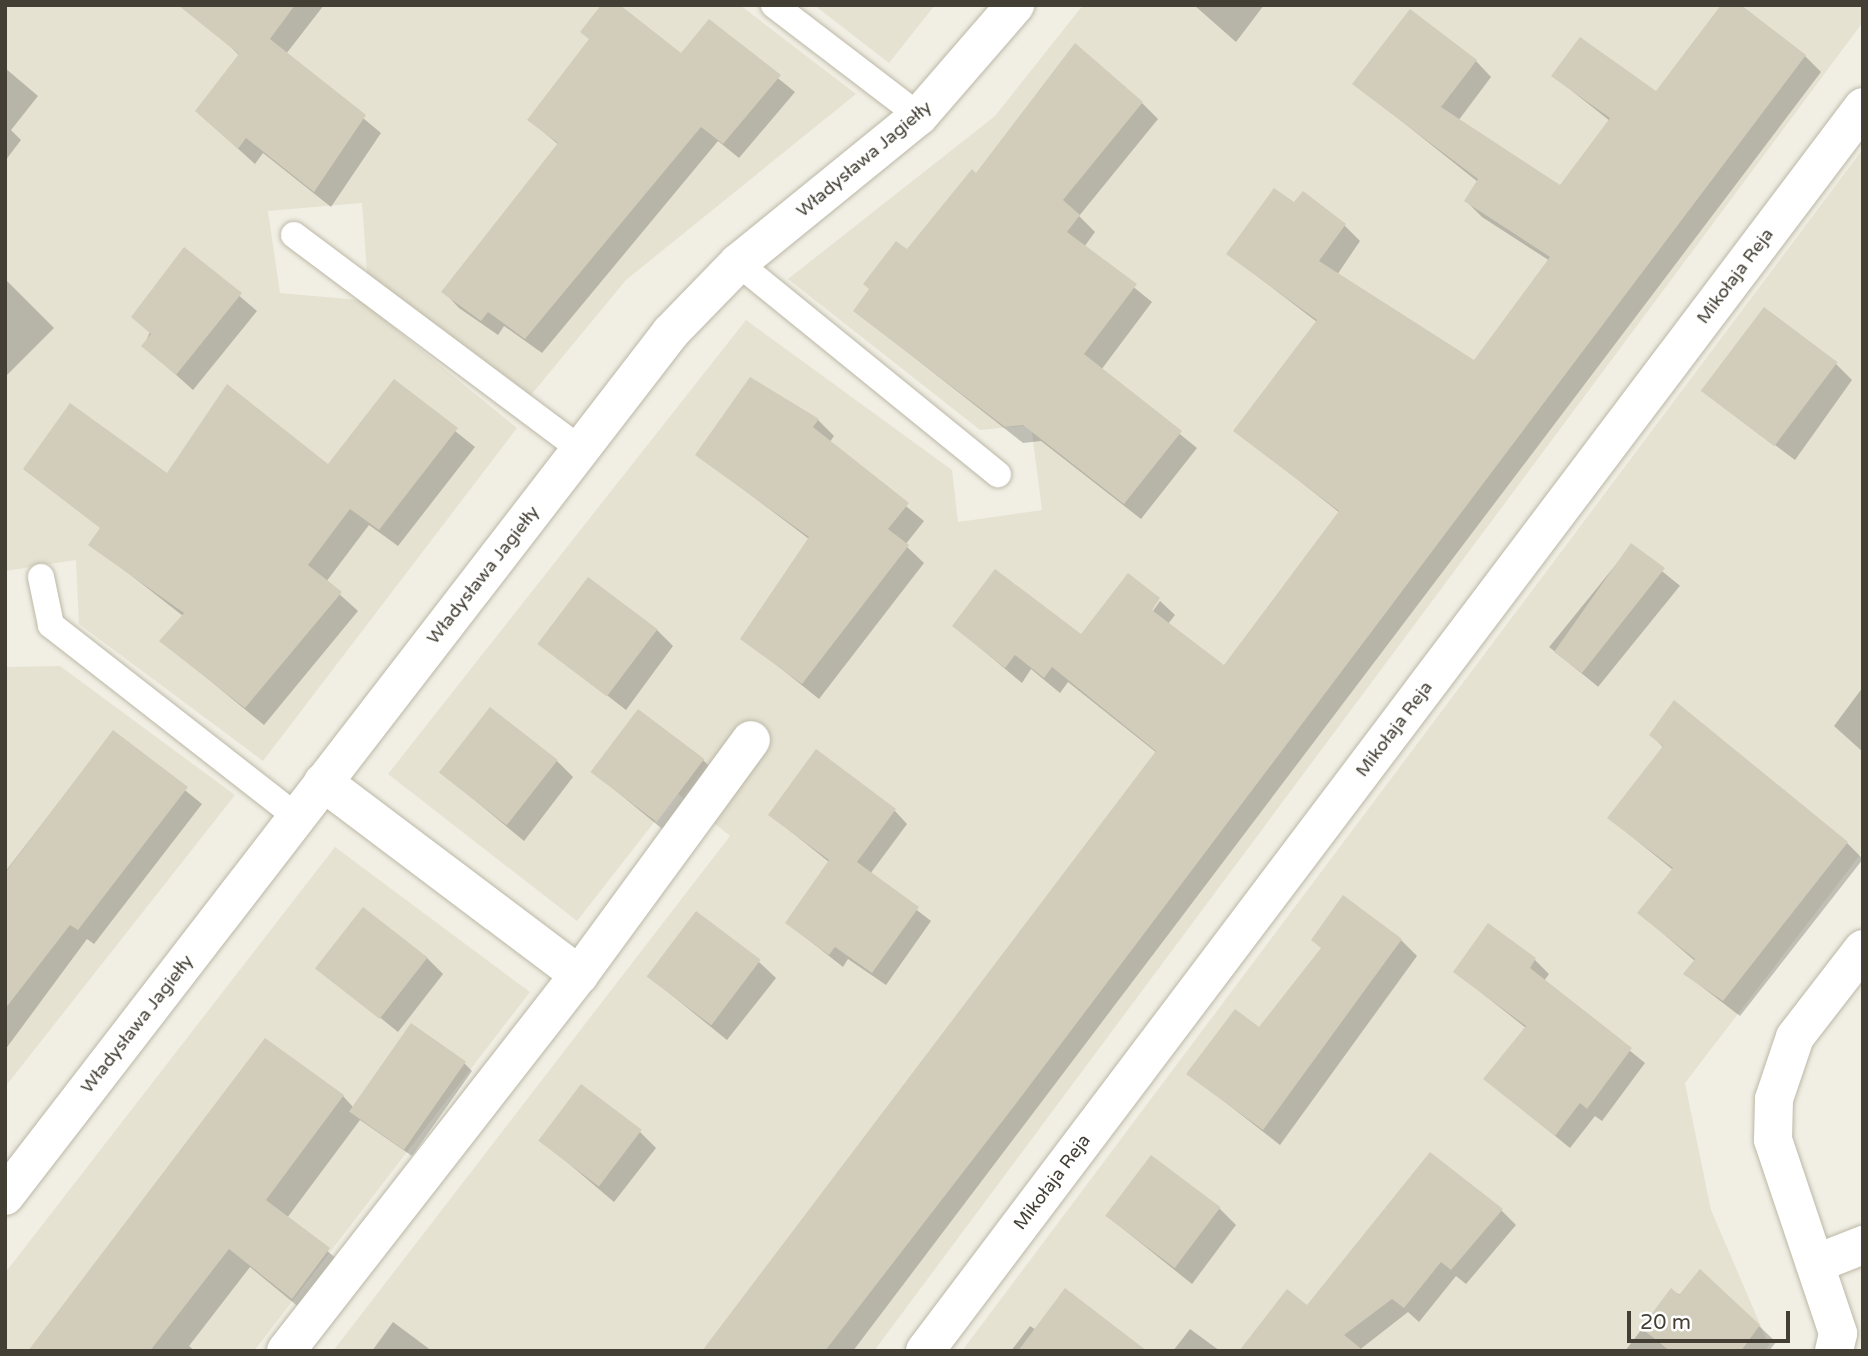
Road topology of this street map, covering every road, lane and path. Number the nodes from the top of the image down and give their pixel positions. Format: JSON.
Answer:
{"nodes":[{"id":1,"x":774,"y":5,"type":"edge"},
{"id":2,"x":1014,"y":5,"type":"edge"},
{"id":3,"x":1863,"y":107,"type":"edge"},
{"id":4,"x":919,"y":116,"type":"junction"},
{"id":5,"x":295,"y":234,"type":"dead end"},
{"id":6,"x":737,"y":263,"type":"junction"},
{"id":7,"x":580,"y":449,"type":"junction"},
{"id":8,"x":998,"y":474,"type":"dead end"},
{"id":9,"x":41,"y":577,"type":"dead end"},
{"id":10,"x":751,"y":740,"type":"dead end"},
{"id":11,"x":323,"y":782,"type":"junction"},
{"id":12,"x":297,"y":817,"type":"junction"},
{"id":13,"x":1863,"y":949,"type":"edge"},
{"id":14,"x":579,"y":975,"type":"junction"},
{"id":15,"x":10,"y":1179,"type":"edge"},
{"id":16,"x":1863,"y":1245,"type":"edge"},
{"id":17,"x":1815,"y":1264,"type":"junction"},
{"id":18,"x":286,"y":1351,"type":"edge"},
{"id":19,"x":925,"y":1351,"type":"edge"},
{"id":20,"x":1834,"y":1351,"type":"edge"}],
"edges":[{"from":1,"to":4,"type":"lane"},
{"from":2,"to":4,"type":"street","name":"Władysława Jagiełły"},
{"from":3,"to":19,"type":"street","name":"Mikołaja Reja"},
{"from":4,"to":6,"type":"street","name":"Władysława Jagiełły"},
{"from":5,"to":7,"type":"lane"},
{"from":6,"to":7,"type":"street","name":"Władysława Jagiełły"},
{"from":6,"to":8,"type":"lane"},
{"from":7,"to":11,"type":"street","name":"Władysława Jagiełły"},
{"from":9,"to":12,"type":"lane"},
{"from":10,"to":14,"type":"street"},
{"from":11,"to":12,"type":"street","name":"Władysława Jagiełły"},
{"from":11,"to":14,"type":"street"},
{"from":12,"to":15,"type":"street","name":"Władysława Jagiełły"},
{"from":13,"to":17,"type":"street"},
{"from":14,"to":18,"type":"street"},
{"from":16,"to":17,"type":"street"},
{"from":17,"to":20,"type":"street"}]}
